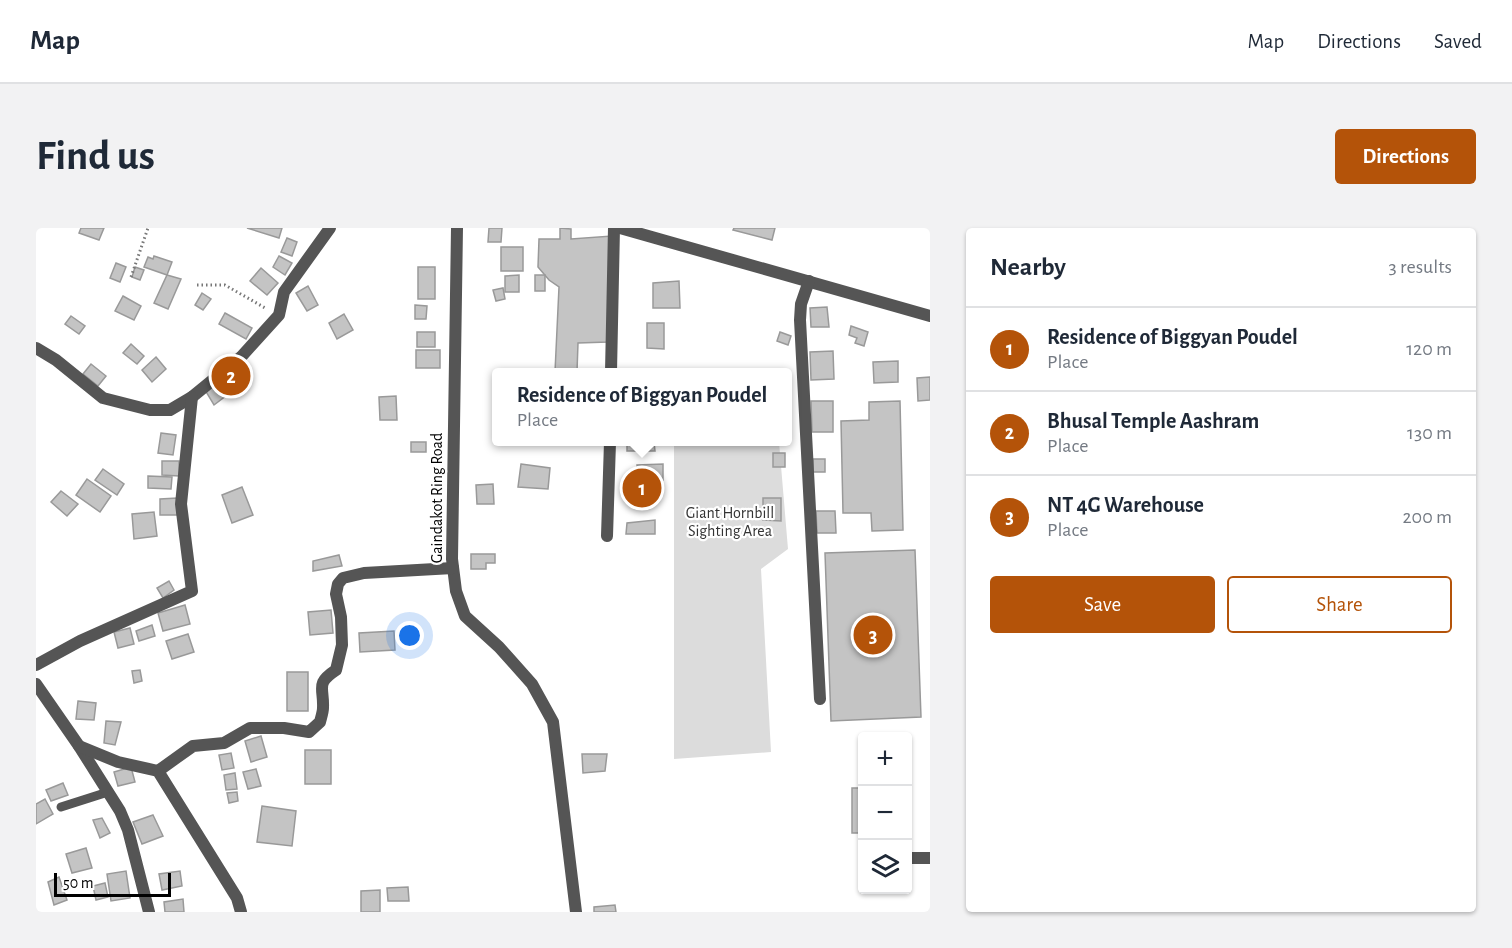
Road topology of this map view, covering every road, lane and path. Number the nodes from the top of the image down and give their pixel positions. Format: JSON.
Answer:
{"nodes":[{"id":1,"x":148,"y":228,"type":"edge"},
{"id":2,"x":330,"y":228,"type":"edge"},
{"id":3,"x":457,"y":228,"type":"edge"},
{"id":4,"x":614,"y":228,"type":"edge"},
{"id":5,"x":620,"y":228,"type":"edge"},
{"id":6,"x":131,"y":277,"type":"dead end"},
{"id":7,"x":809,"y":281,"type":"junction"},
{"id":8,"x":197,"y":285,"type":"dead end"},
{"id":9,"x":279,"y":315,"type":"junction"},
{"id":10,"x":930,"y":315,"type":"edge"},
{"id":11,"x":36,"y":348,"type":"edge"},
{"id":12,"x":611,"y":368,"type":"edge"},
{"id":13,"x":192,"y":397,"type":"junction"},
{"id":14,"x":610,"y":446,"type":"edge"},
{"id":15,"x":607,"y":536,"type":"dead end"},
{"id":16,"x":453,"y":568,"type":"junction"},
{"id":17,"x":36,"y":665,"type":"edge"},
{"id":18,"x":36,"y":684,"type":"edge"},
{"id":19,"x":820,"y":699,"type":"dead end"},
{"id":20,"x":79,"y":746,"type":"junction"},
{"id":21,"x":158,"y":771,"type":"junction"},
{"id":22,"x":108,"y":792,"type":"junction"},
{"id":23,"x":61,"y":807,"type":"dead end"},
{"id":24,"x":912,"y":858,"type":"edge"},
{"id":25,"x":930,"y":858,"type":"edge"},
{"id":26,"x":149,"y":912,"type":"edge"},
{"id":27,"x":241,"y":912,"type":"edge"},
{"id":28,"x":576,"y":912,"type":"edge"}],
"edges":[{"from":1,"to":6,"type":"path"},
{"from":2,"to":9,"type":"street"},
{"from":3,"to":16,"type":"street","name":"Gaindakot Ring Road"},
{"from":4,"to":12,"type":"street"},
{"from":5,"to":7,"type":"street"},
{"from":7,"to":10,"type":"street"},
{"from":7,"to":19,"type":"street"},
{"from":8,"to":9,"type":"path"},
{"from":9,"to":13,"type":"street"},
{"from":11,"to":13,"type":"street"},
{"from":13,"to":17,"type":"street"},
{"from":14,"to":15,"type":"street"},
{"from":16,"to":21,"type":"street"},
{"from":16,"to":28,"type":"street","name":"Gaindakot Ring Road"},
{"from":18,"to":20,"type":"street"},
{"from":20,"to":21,"type":"street"},
{"from":20,"to":22,"type":"street"},
{"from":21,"to":27,"type":"street"},
{"from":22,"to":23,"type":"lane"},
{"from":22,"to":26,"type":"street"},
{"from":24,"to":25,"type":"street"}]}
